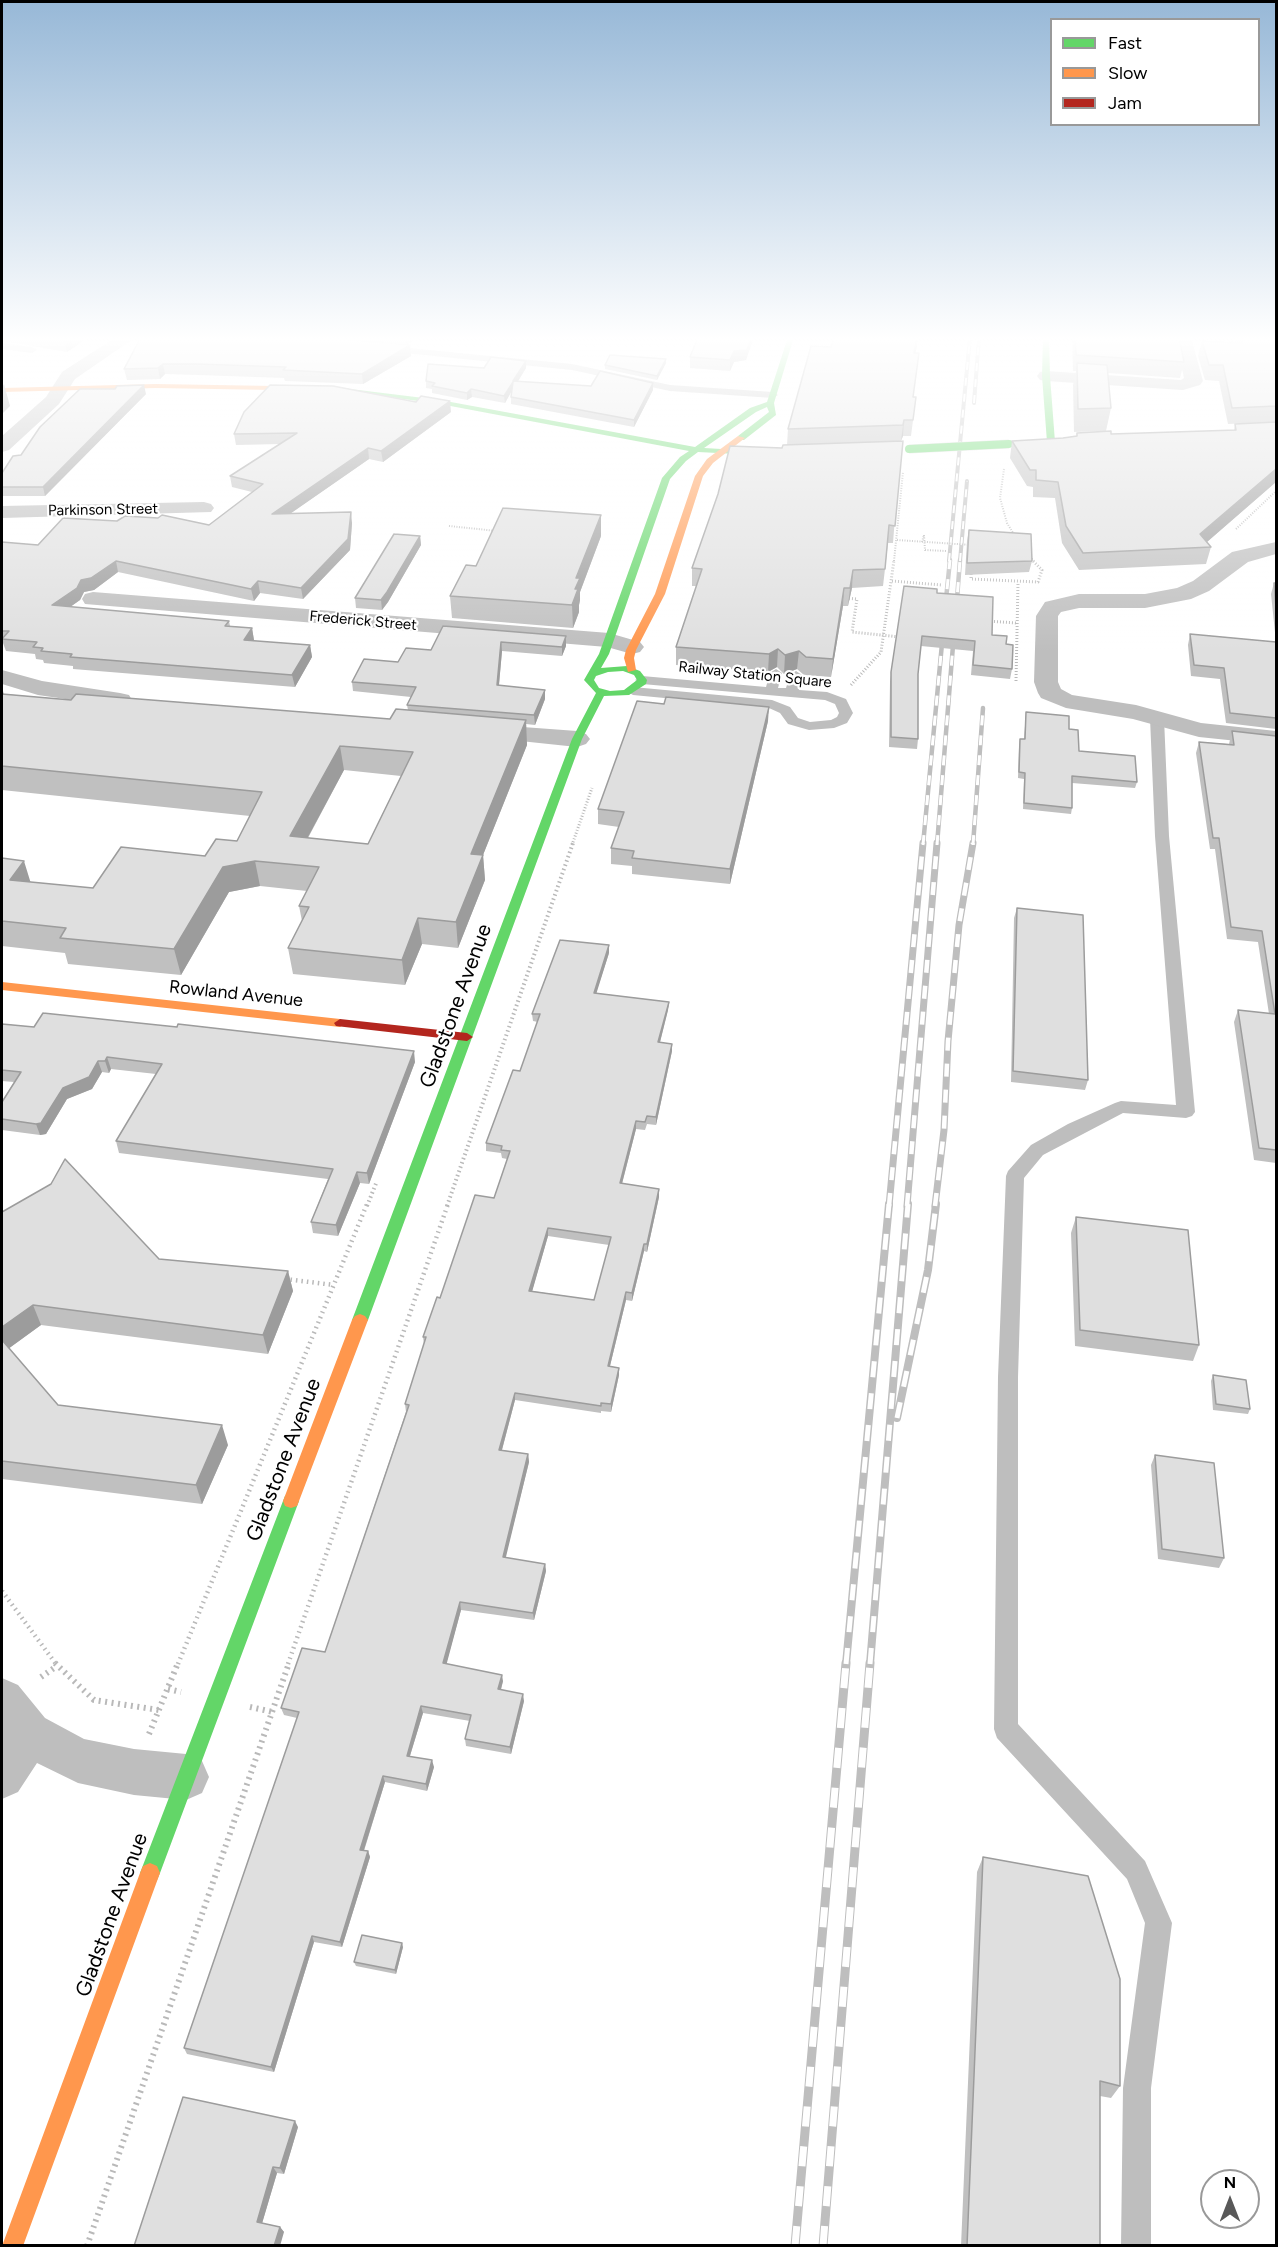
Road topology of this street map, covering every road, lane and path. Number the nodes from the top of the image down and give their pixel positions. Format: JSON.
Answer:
{"nodes":[{"id":1,"x":653,"y":442,"type":"edge"},
{"id":2,"x":708,"y":442,"type":"edge"},
{"id":3,"x":738,"y":442,"type":"edge"},
{"id":4,"x":763,"y":442,"type":"edge"},
{"id":5,"x":1056,"y":442,"type":"edge"},
{"id":6,"x":903,"y":449,"type":"edge"},
{"id":7,"x":697,"y":450,"type":"junction"},
{"id":8,"x":723,"y":453,"type":"junction"},
{"id":9,"x":1005,"y":465,"type":"dead end"},
{"id":10,"x":903,"y":470,"type":"edge"},
{"id":11,"x":1276,"y":491,"type":"edge"},
{"id":12,"x":204,"y":508,"type":"dead end"},
{"id":13,"x":2,"y":512,"type":"edge"},
{"id":14,"x":449,"y":526,"type":"dead end"},
{"id":15,"x":1236,"y":529,"type":"edge"},
{"id":16,"x":492,"y":540,"type":"edge"},
{"id":17,"x":897,"y":540,"type":"junction"},
{"id":18,"x":1018,"y":541,"type":"edge"},
{"id":19,"x":922,"y":542,"type":"junction"},
{"id":20,"x":980,"y":546,"type":"edge"},
{"id":21,"x":1276,"y":548,"type":"edge"},
{"id":22,"x":946,"y":551,"type":"dead end"},
{"id":23,"x":1029,"y":556,"type":"edge"},
{"id":24,"x":972,"y":562,"type":"edge"},
{"id":25,"x":892,"y":580,"type":"junction"},
{"id":26,"x":942,"y":585,"type":"dead end"},
{"id":27,"x":844,"y":598,"type":"edge"},
{"id":28,"x":93,"y":599,"type":"dead end"},
{"id":29,"x":984,"y":620,"type":"edge"},
{"id":30,"x":1047,"y":625,"type":"junction"},
{"id":31,"x":884,"y":635,"type":"junction"},
{"id":32,"x":905,"y":637,"type":"edge"},
{"id":33,"x":609,"y":640,"type":"junction"},
{"id":34,"x":632,"y":647,"type":"junction"},
{"id":35,"x":631,"y":670,"type":"junction"},
{"id":36,"x":776,"y":673,"type":"edge"},
{"id":37,"x":594,"y":674,"type":"junction"},
{"id":38,"x":796,"y":675,"type":"edge"},
{"id":39,"x":2,"y":677,"type":"edge"},
{"id":40,"x":637,"y":686,"type":"junction"},
{"id":41,"x":848,"y":688,"type":"dead end"},
{"id":42,"x":771,"y":691,"type":"junction"},
{"id":43,"x":601,"y":692,"type":"junction"},
{"id":44,"x":791,"y":693,"type":"junction"},
{"id":45,"x":141,"y":701,"type":"edge"},
{"id":46,"x":1157,"y":718,"type":"junction"},
{"id":47,"x":453,"y":729,"type":"edge"},
{"id":48,"x":1276,"y":738,"type":"edge"},
{"id":49,"x":577,"y":739,"type":"junction"},
{"id":50,"x":594,"y":782,"type":"dead end"},
{"id":51,"x":2,"y":986,"type":"edge"},
{"id":52,"x":467,"y":1037,"type":"junction"},
{"id":53,"x":378,"y":1178,"type":"dead end"},
{"id":54,"x":282,"y":1279,"type":"edge"},
{"id":55,"x":335,"y":1285,"type":"junction"},
{"id":56,"x":2,"y":1591,"type":"edge"},
{"id":57,"x":57,"y":1666,"type":"junction"},
{"id":58,"x":41,"y":1677,"type":"dead end"},
{"id":59,"x":168,"y":1689,"type":"junction"},
{"id":60,"x":184,"y":1693,"type":"dead end"},
{"id":61,"x":2,"y":1700,"type":"edge"},
{"id":62,"x":253,"y":1708,"type":"dead end"},
{"id":63,"x":159,"y":1710,"type":"junction"},
{"id":64,"x":273,"y":1712,"type":"junction"},
{"id":65,"x":156,"y":1718,"type":"dead end"},
{"id":66,"x":29,"y":1734,"type":"junction"},
{"id":67,"x":2,"y":1776,"type":"edge"},
{"id":68,"x":186,"y":1777,"type":"junction"},
{"id":69,"x":11,"y":2246,"type":"edge"},
{"id":70,"x":87,"y":2246,"type":"edge"},
{"id":71,"x":1136,"y":2246,"type":"edge"}],
"edges":[{"from":1,"to":7,"type":"main road"},
{"from":2,"to":7,"type":"main road"},
{"from":3,"to":8,"type":"main road"},
{"from":4,"to":8,"type":"main road"},
{"from":5,"to":6,"type":"main road","bridge":true},
{"from":7,"to":8,"type":"main road"},
{"from":7,"to":33,"type":"main road"},
{"from":8,"to":34,"type":"main road"},
{"from":9,"to":18,"type":"path"},
{"from":10,"to":17,"type":"path"},
{"from":11,"to":15,"type":"path"},
{"from":12,"to":13,"type":"street","name":"Parkinson Street"},
{"from":14,"to":16,"type":"path"},
{"from":17,"to":19,"type":"path","bridge":true},
{"from":17,"to":25,"type":"path"},
{"from":19,"to":20,"type":"path","bridge":true},
{"from":19,"to":22,"type":"path","bridge":true},
{"from":21,"to":30,"type":"street"},
{"from":23,"to":24,"type":"path"},
{"from":25,"to":26,"type":"path"},
{"from":25,"to":31,"type":"path"},
{"from":27,"to":31,"type":"path"},
{"from":28,"to":33,"type":"street","name":"Frederick Street"},
{"from":29,"to":30,"type":"path"},
{"from":30,"to":46,"type":"street"},
{"from":31,"to":32,"type":"path"},
{"from":31,"to":41,"type":"path"},
{"from":33,"to":34,"type":"street","name":"Frederick Street"},
{"from":33,"to":37,"type":"main road"},
{"from":34,"to":35,"type":"main road"},
{"from":35,"to":37,"type":"main road"},
{"from":35,"to":40,"type":"main road"},
{"from":36,"to":42,"type":"lane"},
{"from":37,"to":43,"type":"main road"},
{"from":38,"to":44,"type":"lane"},
{"from":39,"to":45,"type":"street"},
{"from":40,"to":42,"type":"lane","name":"Railway Station Square"},
{"from":40,"to":43,"type":"main road"},
{"from":40,"to":44,"type":"lane","name":"Railway Station Square"},
{"from":42,"to":44,"type":"lane","name":"Railway Station Square"},
{"from":43,"to":49,"type":"main road","name":"Gladstone Avenue"},
{"from":46,"to":48,"type":"street"},
{"from":46,"to":71,"type":"lane"},
{"from":47,"to":49,"type":"street"},
{"from":49,"to":52,"type":"main road","name":"Gladstone Avenue"},
{"from":50,"to":64,"type":"path"},
{"from":51,"to":52,"type":"main road","name":"Rowland Avenue"},
{"from":52,"to":68,"type":"main road","name":"Gladstone Avenue"},
{"from":53,"to":55,"type":"path"},
{"from":54,"to":55,"type":"path"},
{"from":55,"to":59,"type":"path"},
{"from":56,"to":57,"type":"path"},
{"from":57,"to":58,"type":"path"},
{"from":57,"to":63,"type":"path"},
{"from":59,"to":60,"type":"path"},
{"from":59,"to":63,"type":"path"},
{"from":61,"to":66,"type":"street"},
{"from":62,"to":64,"type":"path"},
{"from":63,"to":65,"type":"path"},
{"from":64,"to":70,"type":"path"},
{"from":66,"to":67,"type":"street"},
{"from":66,"to":68,"type":"street"},
{"from":68,"to":69,"type":"main road","name":"Gladstone Avenue"}]}
